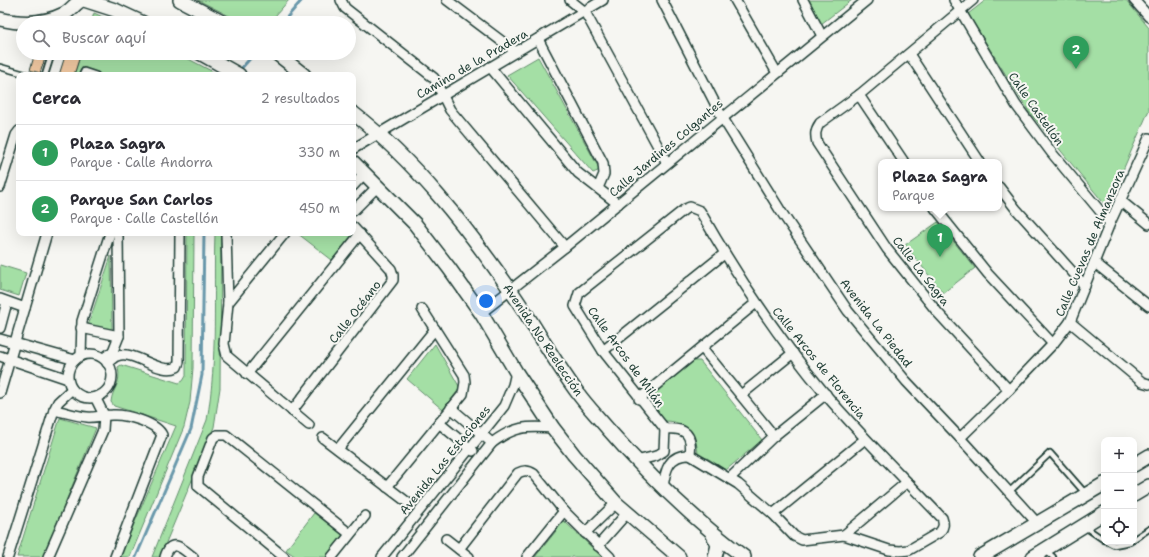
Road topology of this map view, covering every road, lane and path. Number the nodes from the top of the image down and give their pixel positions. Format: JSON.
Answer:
{"nodes":[{"id":1,"x":81,"y":0,"type":"edge"},
{"id":2,"x":84,"y":0,"type":"edge"},
{"id":3,"x":180,"y":0,"type":"edge"},
{"id":4,"x":341,"y":0,"type":"edge"},
{"id":5,"x":447,"y":0,"type":"edge"},
{"id":6,"x":570,"y":0,"type":"edge"},
{"id":7,"x":603,"y":0,"type":"edge"},
{"id":8,"x":662,"y":0,"type":"edge"},
{"id":9,"x":735,"y":0,"type":"edge"},
{"id":10,"x":803,"y":0,"type":"edge"},
{"id":11,"x":867,"y":0,"type":"edge"},
{"id":12,"x":954,"y":0,"type":"edge"},
{"id":13,"x":973,"y":0,"type":"edge"},
{"id":14,"x":1134,"y":0,"type":"edge"},
{"id":15,"x":960,"y":11,"type":"junction"},
{"id":16,"x":585,"y":12,"type":"junction"},
{"id":17,"x":65,"y":16,"type":"edge"},
{"id":18,"x":128,"y":16,"type":"edge"},
{"id":19,"x":211,"y":16,"type":"edge"},
{"id":20,"x":355,"y":16,"type":"edge"},
{"id":21,"x":356,"y":16,"type":"edge"},
{"id":22,"x":1149,"y":17,"type":"edge"},
{"id":23,"x":0,"y":19,"type":"edge"},
{"id":24,"x":16,"y":22,"type":"edge"},
{"id":25,"x":822,"y":36,"type":"junction"},
{"id":26,"x":538,"y":39,"type":"junction"},
{"id":27,"x":516,"y":52,"type":"junction"},
{"id":28,"x":909,"y":54,"type":"junction"},
{"id":29,"x":50,"y":60,"type":"edge"},
{"id":30,"x":213,"y":60,"type":"edge"},
{"id":31,"x":285,"y":60,"type":"edge"},
{"id":32,"x":0,"y":67,"type":"edge"},
{"id":33,"x":490,"y":67,"type":"junction"},
{"id":34,"x":18,"y":72,"type":"edge"},
{"id":35,"x":46,"y":72,"type":"edge"},
{"id":36,"x":234,"y":72,"type":"edge"},
{"id":37,"x":300,"y":72,"type":"edge"},
{"id":38,"x":776,"y":73,"type":"junction"},
{"id":39,"x":442,"y":95,"type":"junction"},
{"id":40,"x":859,"y":96,"type":"junction"},
{"id":41,"x":356,"y":115,"type":"edge"},
{"id":42,"x":722,"y":117,"type":"junction"},
{"id":43,"x":379,"y":133,"type":"junction"},
{"id":44,"x":16,"y":135,"type":"edge"},
{"id":45,"x":1149,"y":140,"type":"edge"},
{"id":46,"x":356,"y":147,"type":"edge"},
{"id":47,"x":902,"y":159,"type":"edge"},
{"id":48,"x":978,"y":159,"type":"edge"},
{"id":49,"x":667,"y":163,"type":"junction"},
{"id":50,"x":356,"y":165,"type":"edge"},
{"id":51,"x":364,"y":173,"type":"junction"},
{"id":52,"x":356,"y":182,"type":"edge"},
{"id":53,"x":0,"y":186,"type":"edge"},
{"id":54,"x":378,"y":186,"type":"junction"},
{"id":55,"x":598,"y":188,"type":"junction"},
{"id":56,"x":1002,"y":191,"type":"edge"},
{"id":57,"x":1121,"y":201,"type":"junction"},
{"id":58,"x":618,"y":204,"type":"junction"},
{"id":59,"x":690,"y":207,"type":"joint"},
{"id":60,"x":356,"y":208,"type":"edge"},
{"id":61,"x":937,"y":211,"type":"edge"},
{"id":62,"x":1110,"y":223,"type":"junction"},
{"id":63,"x":1149,"y":224,"type":"edge"},
{"id":64,"x":356,"y":230,"type":"edge"},
{"id":65,"x":360,"y":234,"type":"junction"},
{"id":66,"x":46,"y":236,"type":"edge"},
{"id":67,"x":109,"y":236,"type":"edge"},
{"id":68,"x":118,"y":236,"type":"edge"},
{"id":69,"x":180,"y":236,"type":"edge"},
{"id":70,"x":226,"y":236,"type":"edge"},
{"id":71,"x":283,"y":236,"type":"edge"},
{"id":72,"x":565,"y":247,"type":"junction"},
{"id":73,"x":724,"y":254,"type":"junction"},
{"id":74,"x":1095,"y":263,"type":"junction"},
{"id":75,"x":1085,"y":286,"type":"junction"},
{"id":76,"x":511,"y":291,"type":"junction"},
{"id":77,"x":4,"y":301,"type":"edge"},
{"id":78,"x":228,"y":303,"type":"junction"},
{"id":79,"x":756,"y":303,"type":"junction"},
{"id":80,"x":1149,"y":306,"type":"edge"},
{"id":81,"x":25,"y":308,"type":"junction"},
{"id":82,"x":422,"y":309,"type":"dead end"},
{"id":83,"x":481,"y":313,"type":"junction"},
{"id":84,"x":1070,"y":322,"type":"junction"},
{"id":85,"x":0,"y":328,"type":"edge"},
{"id":86,"x":81,"y":328,"type":"junction"},
{"id":87,"x":435,"y":329,"type":"junction"},
{"id":88,"x":119,"y":336,"type":"junction"},
{"id":89,"x":0,"y":338,"type":"edge"},
{"id":90,"x":15,"y":343,"type":"junction"},
{"id":91,"x":1052,"y":344,"type":"junction"},
{"id":92,"x":703,"y":348,"type":"junction"},
{"id":93,"x":603,"y":351,"type":"junction"},
{"id":94,"x":793,"y":354,"type":"junction"},
{"id":95,"x":0,"y":356,"type":"edge"},
{"id":96,"x":78,"y":358,"type":"junction"},
{"id":97,"x":10,"y":360,"type":"junction"},
{"id":98,"x":105,"y":361,"type":"junction"},
{"id":99,"x":516,"y":372,"type":"junction"},
{"id":100,"x":247,"y":374,"type":"junction"},
{"id":101,"x":68,"y":379,"type":"junction"},
{"id":102,"x":1149,"y":384,"type":"edge"},
{"id":103,"x":72,"y":389,"type":"junction"},
{"id":104,"x":1009,"y":390,"type":"junction"},
{"id":105,"x":0,"y":393,"type":"edge"},
{"id":106,"x":826,"y":394,"type":"junction"},
{"id":107,"x":740,"y":395,"type":"junction"},
{"id":108,"x":95,"y":397,"type":"junction"},
{"id":109,"x":639,"y":399,"type":"junction"},
{"id":110,"x":451,"y":408,"type":"junction"},
{"id":111,"x":54,"y":410,"type":"junction"},
{"id":112,"x":292,"y":411,"type":"junction"},
{"id":113,"x":104,"y":416,"type":"junction"},
{"id":114,"x":439,"y":423,"type":"junction"},
{"id":115,"x":309,"y":425,"type":"dead end"},
{"id":116,"x":554,"y":428,"type":"junction"},
{"id":117,"x":665,"y":429,"type":"junction"},
{"id":118,"x":481,"y":434,"type":"junction"},
{"id":119,"x":774,"y":436,"type":"junction"},
{"id":120,"x":323,"y":438,"type":"dead end"},
{"id":121,"x":960,"y":438,"type":"junction"},
{"id":122,"x":866,"y":439,"type":"junction"},
{"id":123,"x":492,"y":443,"type":"junction"},
{"id":124,"x":469,"y":448,"type":"junction"},
{"id":125,"x":338,"y":450,"type":"junction"},
{"id":126,"x":664,"y":451,"type":"junction"},
{"id":127,"x":690,"y":455,"type":"junction"},
{"id":128,"x":1149,"y":456,"type":"edge"},
{"id":129,"x":480,"y":457,"type":"junction"},
{"id":130,"x":672,"y":460,"type":"junction"},
{"id":131,"x":636,"y":461,"type":"junction"},
{"id":132,"x":1137,"y":464,"type":"edge"},
{"id":133,"x":730,"y":478,"type":"junction"},
{"id":134,"x":908,"y":482,"type":"junction"},
{"id":135,"x":1101,"y":486,"type":"edge"},
{"id":136,"x":387,"y":487,"type":"junction"},
{"id":137,"x":663,"y":488,"type":"junction"},
{"id":138,"x":1148,"y":489,"type":"edge"},
{"id":139,"x":1009,"y":492,"type":"junction"},
{"id":140,"x":1086,"y":494,"type":"junction"},
{"id":141,"x":1137,"y":494,"type":"edge"},
{"id":142,"x":407,"y":502,"type":"dead end"},
{"id":143,"x":616,"y":503,"type":"junction"},
{"id":144,"x":564,"y":511,"type":"junction"},
{"id":145,"x":627,"y":513,"type":"junction"},
{"id":146,"x":773,"y":514,"type":"junction"},
{"id":147,"x":1101,"y":515,"type":"edge"},
{"id":148,"x":364,"y":516,"type":"dead end"},
{"id":149,"x":1038,"y":524,"type":"junction"},
{"id":150,"x":1084,"y":526,"type":"junction"},
{"id":151,"x":1149,"y":529,"type":"edge"},
{"id":152,"x":585,"y":533,"type":"junction"},
{"id":153,"x":712,"y":533,"type":"junction"},
{"id":154,"x":350,"y":534,"type":"junction"},
{"id":155,"x":844,"y":535,"type":"junction"},
{"id":156,"x":1137,"y":537,"type":"edge"},
{"id":157,"x":1101,"y":538,"type":"edge"},
{"id":158,"x":446,"y":540,"type":"dead end"},
{"id":159,"x":598,"y":546,"type":"junction"},
{"id":160,"x":459,"y":549,"type":"junction"},
{"id":161,"x":1049,"y":553,"type":"edge"},
{"id":162,"x":8,"y":557,"type":"edge"},
{"id":163,"x":48,"y":557,"type":"edge"},
{"id":164,"x":115,"y":557,"type":"edge"},
{"id":165,"x":165,"y":557,"type":"edge"},
{"id":166,"x":193,"y":557,"type":"edge"},
{"id":167,"x":284,"y":557,"type":"edge"},
{"id":168,"x":332,"y":557,"type":"edge"},
{"id":169,"x":382,"y":557,"type":"edge"},
{"id":170,"x":402,"y":557,"type":"edge"},
{"id":171,"x":469,"y":557,"type":"edge"},
{"id":172,"x":527,"y":557,"type":"edge"},
{"id":173,"x":610,"y":557,"type":"edge"},
{"id":174,"x":679,"y":557,"type":"edge"},
{"id":175,"x":714,"y":557,"type":"edge"},
{"id":176,"x":744,"y":557,"type":"edge"},
{"id":177,"x":980,"y":557,"type":"edge"},
{"id":178,"x":1033,"y":557,"type":"edge"}],
"edges":[{"from":1,"to":17,"type":"main road"},
{"from":2,"to":18,"type":"main road"},
{"from":3,"to":19,"type":"main road"},
{"from":4,"to":20,"type":"street"},
{"from":5,"to":27,"type":"street"},
{"from":6,"to":16,"type":"street"},
{"from":7,"to":16,"type":"street","name":"Camino de la Pradera"},
{"from":8,"to":42,"type":"street","name":"Avenida La Piedad"},
{"from":9,"to":38,"type":"street"},
{"from":10,"to":25,"type":"street"},
{"from":11,"to":25,"type":"street","name":"Calle Jardines Colgantes"},
{"from":12,"to":15,"type":"street","name":"Calle Castellón"},
{"from":13,"to":15,"type":"street"},
{"from":14,"to":22,"type":"street"},
{"from":15,"to":28,"type":"street"},
{"from":15,"to":62,"type":"street","name":"Calle Castellón"},
{"from":16,"to":26,"type":"street","name":"Camino de la Pradera"},
{"from":16,"to":49,"type":"street"},
{"from":21,"to":39,"type":"street"},
{"from":23,"to":24,"type":"main road"},
{"from":25,"to":38,"type":"street","name":"Calle Jardines Colgantes"},
{"from":26,"to":27,"type":"street","name":"Camino de la Pradera"},
{"from":26,"to":55,"type":"street"},
{"from":27,"to":33,"type":"street","name":"Camino de la Pradera"},
{"from":28,"to":40,"type":"street"},
{"from":28,"to":48,"type":"street"},
{"from":29,"to":35,"type":"lane"},
{"from":30,"to":36,"type":"main road"},
{"from":31,"to":37,"type":"main road"},
{"from":32,"to":34,"type":"lane"},
{"from":33,"to":39,"type":"street","name":"Camino de la Pradera"},
{"from":33,"to":55,"type":"street"},
{"from":38,"to":42,"type":"street","name":"Calle Jardines Colgantes"},
{"from":39,"to":43,"type":"street","name":"Camino de la Pradera"},
{"from":39,"to":72,"type":"street"},
{"from":40,"to":47,"type":"street"},
{"from":40,"to":104,"type":"street","name":"Calle La Sagra"},
{"from":41,"to":43,"type":"main road","name":"Avenida No Reelección"},
{"from":42,"to":49,"type":"street","name":"Calle Jardines Colgantes"},
{"from":42,"to":121,"type":"street","name":"Avenida La Piedad"},
{"from":43,"to":46,"type":"street","name":"Camino de la Pradera"},
{"from":43,"to":76,"type":"main road","name":"Avenida No Reelección"},
{"from":44,"to":53,"type":"street"},
{"from":45,"to":57,"type":"street","name":"Calle Cuevas de Almanzora"},
{"from":49,"to":58,"type":"street","name":"Calle Jardines Colgantes"},
{"from":50,"to":51,"type":"main road"},
{"from":51,"to":52,"type":"street"},
{"from":51,"to":54,"type":"main road"},
{"from":54,"to":60,"type":"street"},
{"from":54,"to":83,"type":"main road"},
{"from":55,"to":58,"type":"street"},
{"from":56,"to":75,"type":"street"},
{"from":57,"to":62,"type":"street","name":"Calle Cuevas de Almanzora"},
{"from":57,"to":63,"type":"street"},
{"from":58,"to":72,"type":"street","name":"Calle Jardines Colgantes"},
{"from":59,"to":73,"type":"street","name":"Calle Arcos de Florencia"},
{"from":59,"to":93,"type":"street","name":"Calle Arcos de Milán"},
{"from":61,"to":91,"type":"street"},
{"from":62,"to":74,"type":"street","name":"Calle Cuevas de Almanzora"},
{"from":64,"to":65,"type":"street","name":"Calle Océano"},
{"from":65,"to":100,"type":"street"},
{"from":65,"to":112,"type":"street","name":"Calle Océano"},
{"from":66,"to":81,"type":"street"},
{"from":67,"to":86,"type":"street"},
{"from":68,"to":88,"type":"street"},
{"from":69,"to":98,"type":"street"},
{"from":70,"to":78,"type":"street"},
{"from":71,"to":78,"type":"street"},
{"from":72,"to":76,"type":"street","name":"Calle Jardines Colgantes"},
{"from":73,"to":79,"type":"street","name":"Calle Arcos de Florencia"},
{"from":73,"to":93,"type":"street"},
{"from":74,"to":75,"type":"street","name":"Calle Cuevas de Almanzora"},
{"from":74,"to":80,"type":"street"},
{"from":75,"to":84,"type":"street","name":"Calle Cuevas de Almanzora"},
{"from":76,"to":83,"type":"street","name":"Calle Jardines Colgantes"},
{"from":76,"to":131,"type":"main road","name":"Avenida No Reelección"},
{"from":77,"to":81,"type":"street"},
{"from":77,"to":85,"type":"street"},
{"from":78,"to":100,"type":"street"},
{"from":79,"to":92,"type":"street"},
{"from":79,"to":94,"type":"street","name":"Calle Arcos de Florencia"},
{"from":81,"to":90,"type":"street"},
{"from":82,"to":87,"type":"street"},
{"from":83,"to":99,"type":"main road"},
{"from":84,"to":91,"type":"street","name":"Calle Cuevas de Almanzora"},
{"from":84,"to":102,"type":"street"},
{"from":86,"to":88,"type":"street"},
{"from":86,"to":96,"type":"street"},
{"from":87,"to":110,"type":"street"},
{"from":87,"to":125,"type":"street"},
{"from":88,"to":98,"type":"street"},
{"from":89,"to":90,"type":"street"},
{"from":90,"to":96,"type":"street"},
{"from":90,"to":97,"type":"street"},
{"from":91,"to":104,"type":"street","name":"Calle Cuevas de Almanzora"},
{"from":92,"to":107,"type":"street"},
{"from":92,"to":109,"type":"street"},
{"from":93,"to":109,"type":"street","name":"Calle Arcos de Milán"},
{"from":94,"to":106,"type":"street","name":"Calle Arcos de Florencia"},
{"from":94,"to":107,"type":"street"},
{"from":95,"to":97,"type":"street"},
{"from":96,"to":98,"type":"street"},
{"from":96,"to":101,"type":"street"},
{"from":97,"to":101,"type":"street"},
{"from":97,"to":105,"type":"street"},
{"from":98,"to":108,"type":"street"},
{"from":99,"to":116,"type":"main road"},
{"from":99,"to":118,"type":"street","name":"Avenida Las Estaciones"},
{"from":100,"to":112,"type":"street"},
{"from":101,"to":103,"type":"street"},
{"from":103,"to":108,"type":"street"},
{"from":103,"to":111,"type":"street"},
{"from":104,"to":121,"type":"street","name":"Calle Cuevas de Almanzora"},
{"from":106,"to":119,"type":"street"},
{"from":106,"to":122,"type":"street","name":"Calle Arcos de Florencia"},
{"from":107,"to":119,"type":"street"},
{"from":108,"to":113,"type":"street"},
{"from":109,"to":117,"type":"street","name":"Calle Arcos de Milán"},
{"from":110,"to":114,"type":"street"},
{"from":110,"to":118,"type":"street"},
{"from":111,"to":113,"type":"street"},
{"from":111,"to":162,"type":"street"},
{"from":112,"to":115,"type":"street"},
{"from":113,"to":163,"type":"street"},
{"from":113,"to":164,"type":"street"},
{"from":114,"to":124,"type":"street"},
{"from":114,"to":136,"type":"street"},
{"from":116,"to":123,"type":"street"},
{"from":116,"to":143,"type":"main road"},
{"from":117,"to":126,"type":"street"},
{"from":117,"to":127,"type":"street"},
{"from":118,"to":123,"type":"street"},
{"from":118,"to":124,"type":"street","name":"Avenida Las Estaciones"},
{"from":119,"to":133,"type":"street"},
{"from":120,"to":125,"type":"street"},
{"from":121,"to":139,"type":"street","name":"Avenida La Piedad"},
{"from":122,"to":134,"type":"street","name":"Calle Arcos de Florencia"},
{"from":122,"to":146,"type":"street"},
{"from":123,"to":129,"type":"street"},
{"from":124,"to":129,"type":"street"},
{"from":124,"to":169,"type":"street","name":"Avenida Las Estaciones"},
{"from":125,"to":136,"type":"street"},
{"from":126,"to":130,"type":"street"},
{"from":126,"to":131,"type":"street"},
{"from":127,"to":130,"type":"street"},
{"from":127,"to":133,"type":"street"},
{"from":128,"to":132,"type":"main road"},
{"from":129,"to":170,"type":"street"},
{"from":130,"to":137,"type":"street"},
{"from":131,"to":137,"type":"main road","name":"Avenida No Reelección"},
{"from":133,"to":146,"type":"street"},
{"from":134,"to":155,"type":"street"},
{"from":134,"to":155,"type":"street","name":"Calle Arcos de Florencia"},
{"from":135,"to":140,"type":"main road"},
{"from":136,"to":142,"type":"street"},
{"from":137,"to":153,"type":"main road","name":"Avenida No Reelección"},
{"from":138,"to":141,"type":"main road"},
{"from":139,"to":140,"type":"lane"},
{"from":139,"to":149,"type":"street","name":"Avenida La Piedad"},
{"from":140,"to":149,"type":"main road"},
{"from":143,"to":145,"type":"main road"},
{"from":143,"to":152,"type":"street"},
{"from":144,"to":152,"type":"street"},
{"from":144,"to":160,"type":"street"},
{"from":144,"to":172,"type":"street"},
{"from":145,"to":159,"type":"street"},
{"from":145,"to":174,"type":"main road"},
{"from":146,"to":155,"type":"street"},
{"from":147,"to":150,"type":"main road"},
{"from":148,"to":154,"type":"street"},
{"from":149,"to":177,"type":"main road"},
{"from":150,"to":157,"type":"lane"},
{"from":150,"to":161,"type":"main road"},
{"from":151,"to":156,"type":"lane"},
{"from":152,"to":159,"type":"street"},
{"from":153,"to":175,"type":"main road"},
{"from":153,"to":176,"type":"main road","name":"Avenida No Reelección"},
{"from":154,"to":167,"type":"street"},
{"from":154,"to":168,"type":"street"},
{"from":158,"to":160,"type":"street"},
{"from":159,"to":173,"type":"street"},
{"from":160,"to":171,"type":"street"},
{"from":161,"to":178,"type":"main road"},
{"from":165,"to":166,"type":"street"}]}
